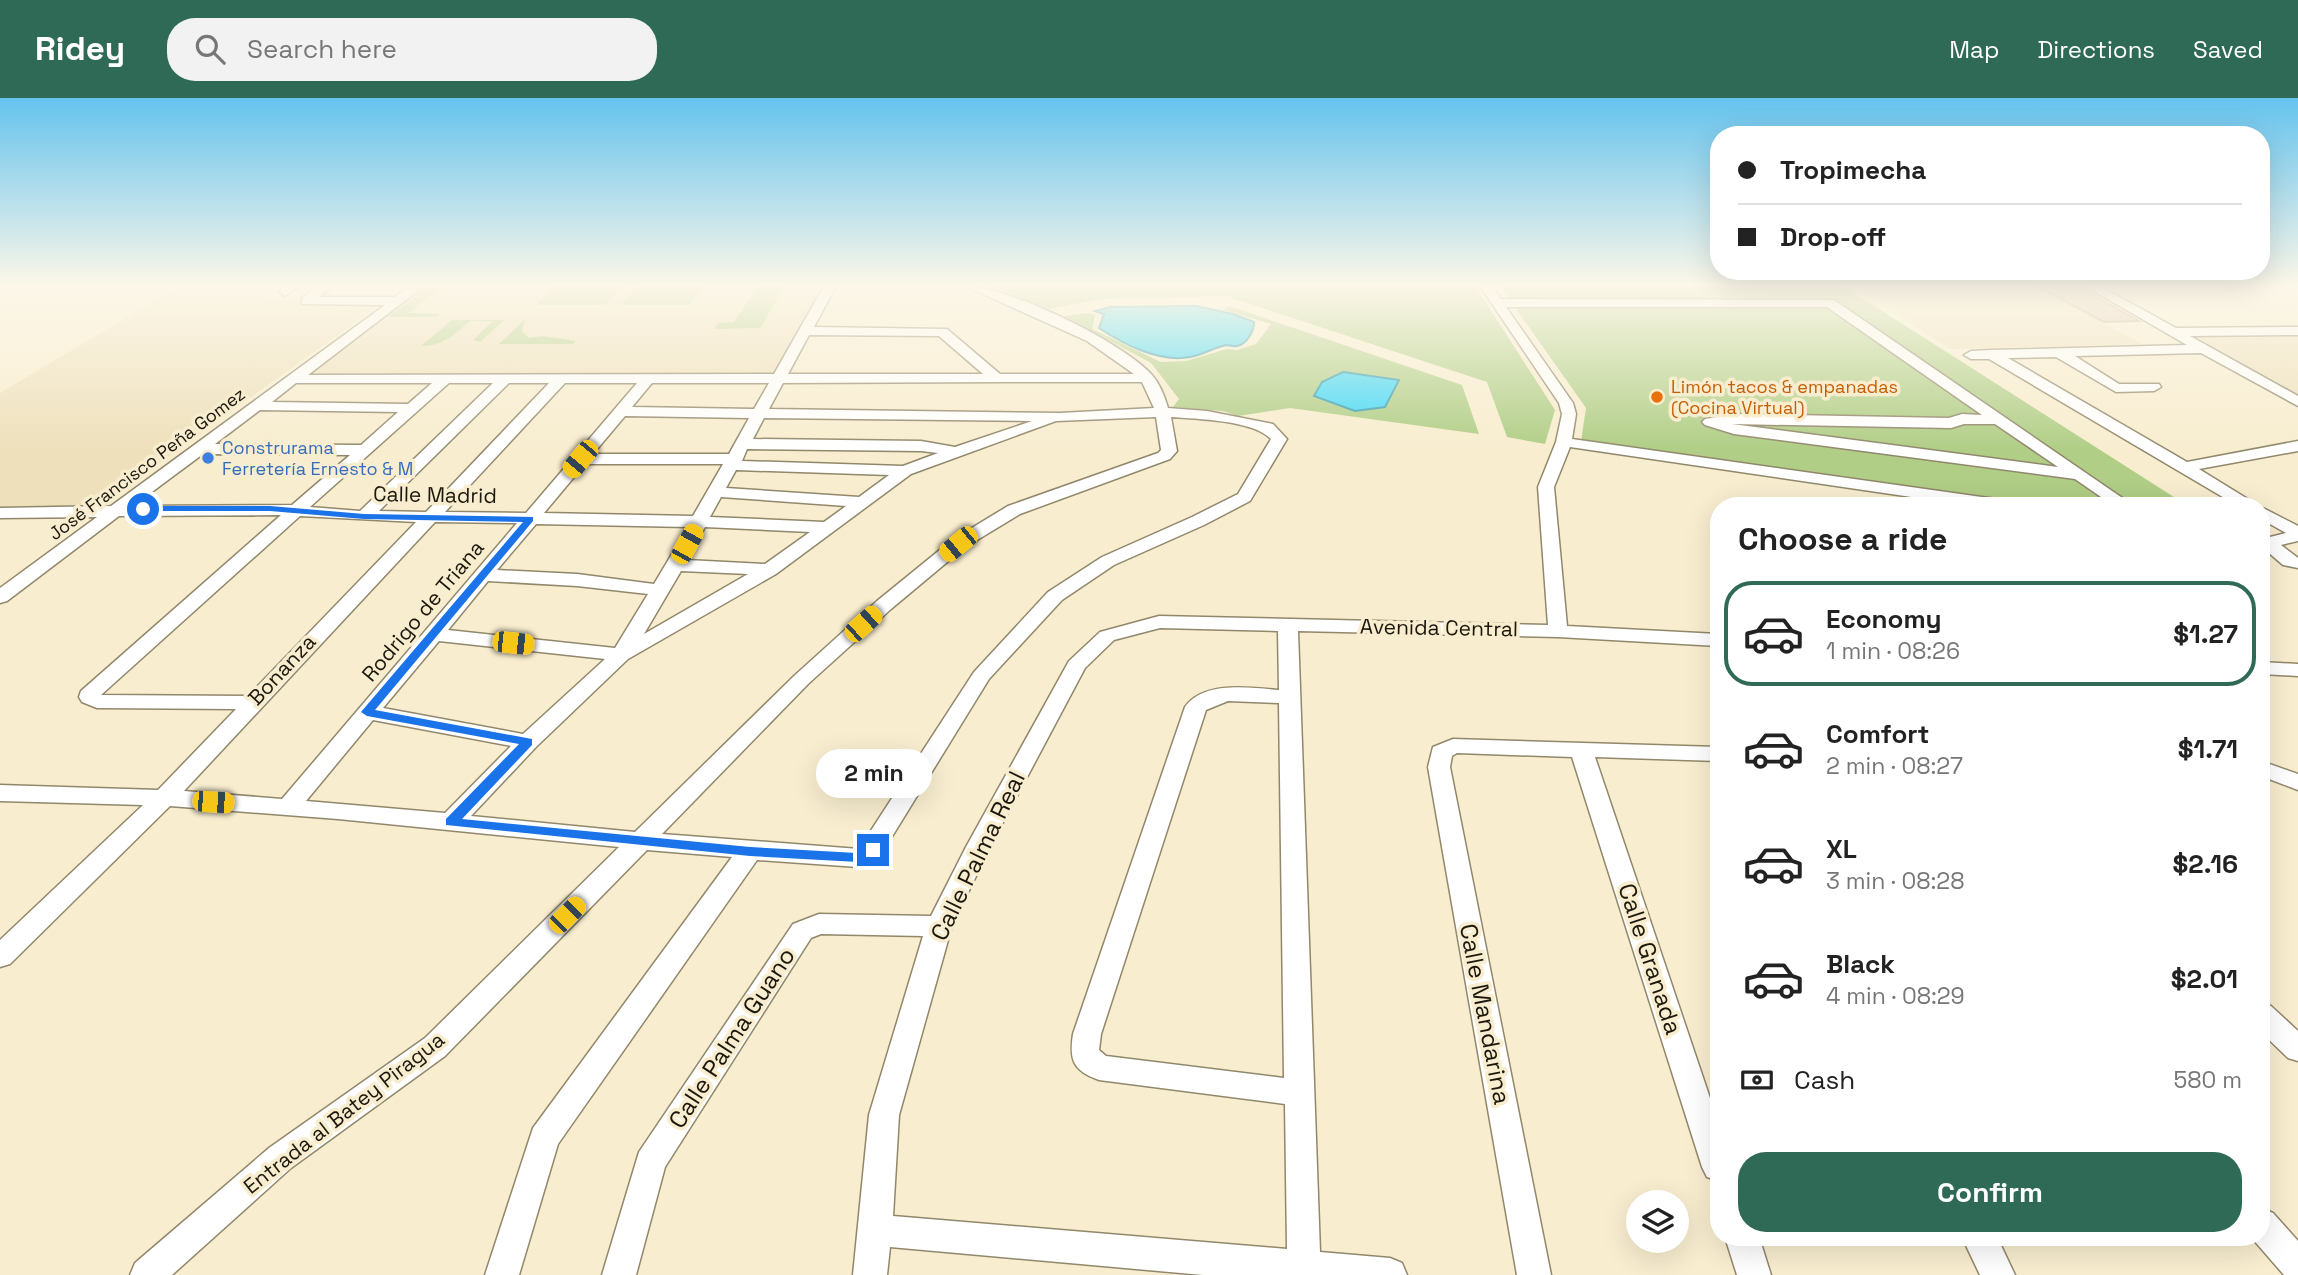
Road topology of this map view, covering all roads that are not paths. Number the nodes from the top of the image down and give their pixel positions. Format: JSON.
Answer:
{"nodes":[{"id":1,"x":344,"y":341,"type":"edge"},
{"id":2,"x":800,"y":341,"type":"edge"},
{"id":3,"x":953,"y":341,"type":"edge"},
{"id":4,"x":1092,"y":341,"type":"edge"},
{"id":5,"x":1524,"y":341,"type":"edge"},
{"id":6,"x":1885,"y":341,"type":"edge"},
{"id":7,"x":2187,"y":341,"type":"edge"},
{"id":8,"x":2202,"y":349,"type":"junction"},
{"id":9,"x":2057,"y":351,"type":"junction"},
{"id":10,"x":1991,"y":354,"type":"junction"},
{"id":11,"x":1971,"y":355,"type":"dead end"},
{"id":12,"x":1146,"y":378,"type":"junction"},
{"id":13,"x":292,"y":379,"type":"junction"},
{"id":14,"x":445,"y":379,"type":"junction"},
{"id":15,"x":504,"y":380,"type":"junction"},
{"id":16,"x":560,"y":380,"type":"junction"},
{"id":17,"x":647,"y":380,"type":"junction"},
{"id":18,"x":779,"y":380,"type":"junction"},
{"id":19,"x":999,"y":380,"type":"junction"},
{"id":20,"x":2154,"y":387,"type":"dead end"},
{"id":21,"x":2298,"y":402,"type":"edge"},
{"id":22,"x":256,"y":406,"type":"junction"},
{"id":23,"x":411,"y":408,"type":"junction"},
{"id":24,"x":621,"y":411,"type":"junction"},
{"id":25,"x":1164,"y":412,"type":"junction"},
{"id":26,"x":760,"y":415,"type":"junction"},
{"id":27,"x":1060,"y":417,"type":"junction"},
{"id":28,"x":1999,"y":420,"type":"junction"},
{"id":29,"x":1564,"y":442,"type":"junction"},
{"id":30,"x":2298,"y":446,"type":"edge"},
{"id":31,"x":199,"y":449,"type":"junction"},
{"id":32,"x":363,"y":450,"type":"junction"},
{"id":33,"x":955,"y":452,"type":"junction"},
{"id":34,"x":736,"y":456,"type":"junction"},
{"id":35,"x":580,"y":459,"type":"junction"},
{"id":36,"x":2184,"y":467,"type":"junction"},
{"id":37,"x":905,"y":471,"type":"junction"},
{"id":38,"x":2082,"y":475,"type":"junction"},
{"id":39,"x":716,"y":492,"type":"junction"},
{"id":40,"x":1947,"y":497,"type":"edge"},
{"id":41,"x":2113,"y":497,"type":"edge"},
{"id":42,"x":2236,"y":497,"type":"edge"},
{"id":43,"x":860,"y":502,"type":"junction"},
{"id":44,"x":117,"y":509,"type":"junction"},
{"id":45,"x":293,"y":512,"type":"junction"},
{"id":46,"x":0,"y":513,"type":"edge"},
{"id":47,"x":364,"y":516,"type":"junction"},
{"id":48,"x":427,"y":518,"type":"junction"},
{"id":49,"x":2270,"y":518,"type":"edge"},
{"id":50,"x":530,"y":519,"type":"junction"},
{"id":51,"x":698,"y":523,"type":"junction"},
{"id":52,"x":828,"y":527,"type":"junction"},
{"id":53,"x":2298,"y":535,"type":"edge"},
{"id":54,"x":2270,"y":542,"type":"edge"},
{"id":55,"x":2270,"y":545,"type":"edge"},
{"id":56,"x":2298,"y":563,"type":"edge"},
{"id":57,"x":675,"y":565,"type":"junction"},
{"id":58,"x":769,"y":570,"type":"junction"},
{"id":59,"x":483,"y":575,"type":"junction"},
{"id":60,"x":660,"y":590,"type":"junction"},
{"id":61,"x":0,"y":597,"type":"edge"},
{"id":62,"x":1159,"y":622,"type":"joint"},
{"id":63,"x":1288,"y":625,"type":"junction"},
{"id":64,"x":1558,"y":631,"type":"junction"},
{"id":65,"x":433,"y":634,"type":"junction"},
{"id":66,"x":1710,"y":640,"type":"edge"},
{"id":67,"x":621,"y":655,"type":"junction"},
{"id":68,"x":2270,"y":668,"type":"edge"},
{"id":69,"x":2298,"y":670,"type":"edge"},
{"id":70,"x":1289,"y":697,"type":"junction"},
{"id":71,"x":252,"y":703,"type":"junction"},
{"id":72,"x":367,"y":712,"type":"junction"},
{"id":73,"x":528,"y":742,"type":"junction"},
{"id":74,"x":1582,"y":752,"type":"junction"},
{"id":75,"x":1710,"y":754,"type":"edge"},
{"id":76,"x":2270,"y":771,"type":"edge"},
{"id":77,"x":2298,"y":782,"type":"edge"},
{"id":78,"x":0,"y":793,"type":"edge"},
{"id":79,"x":164,"y":798,"type":"junction"},
{"id":80,"x":287,"y":808,"type":"junction"},
{"id":81,"x":451,"y":822,"type":"junction"},
{"id":82,"x":643,"y":840,"type":"junction"},
{"id":83,"x":750,"y":852,"type":"junction"},
{"id":84,"x":939,"y":926,"type":"junction"},
{"id":85,"x":0,"y":957,"type":"edge"},
{"id":86,"x":2270,"y":1023,"type":"edge"},
{"id":87,"x":2298,"y":1049,"type":"edge"},
{"id":88,"x":1299,"y":1093,"type":"junction"},
{"id":89,"x":1710,"y":1143,"type":"edge"},
{"id":90,"x":876,"y":1230,"type":"junction"},
{"id":91,"x":2270,"y":1234,"type":"edge"},
{"id":92,"x":1745,"y":1246,"type":"edge"},
{"id":93,"x":1984,"y":1246,"type":"edge"},
{"id":94,"x":1304,"y":1266,"type":"junction"},
{"id":95,"x":2298,"y":1266,"type":"edge"},
{"id":96,"x":147,"y":1275,"type":"edge"},
{"id":97,"x":502,"y":1275,"type":"edge"},
{"id":98,"x":619,"y":1275,"type":"edge"},
{"id":99,"x":870,"y":1275,"type":"edge"},
{"id":100,"x":1390,"y":1275,"type":"edge"},
{"id":101,"x":1534,"y":1275,"type":"edge"},
{"id":102,"x":1754,"y":1275,"type":"edge"},
{"id":103,"x":1998,"y":1275,"type":"edge"}],
"edges":[{"from":1,"to":13,"type":"street","name":"José Francisco Peña Gomez"},
{"from":2,"to":18,"type":"street"},
{"from":3,"to":19,"type":"street"},
{"from":4,"to":12,"type":"street","name":"Entrada al Batey Piragua"},
{"from":5,"to":29,"type":"street"},
{"from":6,"to":28,"type":"street"},
{"from":7,"to":8,"type":"street"},
{"from":8,"to":9,"type":"street"},
{"from":8,"to":21,"type":"street"},
{"from":9,"to":10,"type":"street"},
{"from":9,"to":20,"type":"street"},
{"from":10,"to":11,"type":"street"},
{"from":10,"to":36,"type":"street"},
{"from":12,"to":19,"type":"street"},
{"from":12,"to":25,"type":"street","name":"Entrada al Batey Piragua"},
{"from":13,"to":14,"type":"street"},
{"from":13,"to":22,"type":"street","name":"José Francisco Peña Gomez"},
{"from":14,"to":15,"type":"street"},
{"from":14,"to":23,"type":"street"},
{"from":15,"to":16,"type":"street"},
{"from":15,"to":47,"type":"street"},
{"from":16,"to":17,"type":"street"},
{"from":16,"to":48,"type":"street","name":"Bonanza"},
{"from":17,"to":18,"type":"street"},
{"from":17,"to":24,"type":"street","name":"Rodrigo de Triana"},
{"from":18,"to":19,"type":"street"},
{"from":18,"to":26,"type":"street"},
{"from":22,"to":23,"type":"street"},
{"from":22,"to":31,"type":"street","name":"José Francisco Peña Gomez"},
{"from":23,"to":32,"type":"street"},
{"from":24,"to":26,"type":"street"},
{"from":24,"to":35,"type":"street","name":"Rodrigo de Triana"},
{"from":25,"to":27,"type":"street"},
{"from":25,"to":82,"type":"street","name":"Entrada al Batey Piragua"},
{"from":25,"to":83,"type":"street"},
{"from":26,"to":27,"type":"street"},
{"from":26,"to":34,"type":"street"},
{"from":27,"to":33,"type":"street"},
{"from":28,"to":38,"type":"street"},
{"from":28,"to":38,"type":"street"},
{"from":29,"to":40,"type":"street"},
{"from":29,"to":64,"type":"street"},
{"from":30,"to":36,"type":"street"},
{"from":31,"to":32,"type":"street"},
{"from":31,"to":44,"type":"street","name":"José Francisco Peña Gomez"},
{"from":32,"to":45,"type":"street"},
{"from":33,"to":34,"type":"street"},
{"from":33,"to":37,"type":"street"},
{"from":34,"to":35,"type":"street"},
{"from":34,"to":37,"type":"street"},
{"from":34,"to":39,"type":"street"},
{"from":35,"to":50,"type":"street","name":"Rodrigo de Triana"},
{"from":36,"to":42,"type":"street"},
{"from":37,"to":43,"type":"street"},
{"from":38,"to":41,"type":"street"},
{"from":39,"to":43,"type":"street"},
{"from":39,"to":51,"type":"street"},
{"from":43,"to":52,"type":"street"},
{"from":44,"to":45,"type":"street","name":"Calle Madrid"},
{"from":44,"to":46,"type":"street","name":"Calle Madrid"},
{"from":44,"to":61,"type":"street","name":"José Francisco Peña Gomez"},
{"from":45,"to":47,"type":"street","name":"Calle Madrid"},
{"from":45,"to":71,"type":"street"},
{"from":47,"to":48,"type":"street","name":"Calle Madrid"},
{"from":48,"to":50,"type":"street","name":"Calle Madrid"},
{"from":48,"to":71,"type":"street","name":"Bonanza"},
{"from":49,"to":53,"type":"street"},
{"from":50,"to":51,"type":"street","name":"Calle Madrid"},
{"from":50,"to":59,"type":"street","name":"Rodrigo de Triana"},
{"from":51,"to":52,"type":"street","name":"Calle Madrid"},
{"from":51,"to":57,"type":"street"},
{"from":52,"to":58,"type":"street"},
{"from":53,"to":54,"type":"street"},
{"from":55,"to":56,"type":"street"},
{"from":57,"to":58,"type":"street"},
{"from":57,"to":60,"type":"street"},
{"from":58,"to":67,"type":"street"},
{"from":59,"to":60,"type":"street"},
{"from":59,"to":65,"type":"street","name":"Rodrigo de Triana"},
{"from":60,"to":67,"type":"street"},
{"from":62,"to":63,"type":"street","name":"Avenida Central"},
{"from":62,"to":84,"type":"street","name":"Calle Palma Real"},
{"from":63,"to":64,"type":"street","name":"Avenida Central"},
{"from":63,"to":70,"type":"street"},
{"from":64,"to":66,"type":"street","name":"Avenida Central"},
{"from":65,"to":67,"type":"street"},
{"from":65,"to":72,"type":"street","name":"Rodrigo de Triana"},
{"from":67,"to":73,"type":"street"},
{"from":68,"to":69,"type":"street"},
{"from":70,"to":88,"type":"street"},
{"from":70,"to":88,"type":"street"},
{"from":71,"to":79,"type":"street","name":"Bonanza"},
{"from":72,"to":73,"type":"street"},
{"from":72,"to":80,"type":"street","name":"Rodrigo de Triana"},
{"from":73,"to":81,"type":"street"},
{"from":74,"to":75,"type":"street"},
{"from":74,"to":89,"type":"street","name":"Calle Granada"},
{"from":74,"to":101,"type":"street","name":"Calle Mandarina"},
{"from":76,"to":77,"type":"street"},
{"from":78,"to":79,"type":"street"},
{"from":79,"to":80,"type":"street"},
{"from":79,"to":85,"type":"street","name":"Bonanza"},
{"from":80,"to":81,"type":"street"},
{"from":81,"to":82,"type":"street"},
{"from":82,"to":83,"type":"street"},
{"from":82,"to":96,"type":"street","name":"Entrada al Batey Piragua"},
{"from":83,"to":97,"type":"street"},
{"from":84,"to":90,"type":"street","name":"Calle Palma Real"},
{"from":84,"to":98,"type":"street","name":"Calle Palma Guano"},
{"from":86,"to":87,"type":"street"},
{"from":88,"to":94,"type":"street"},
{"from":90,"to":94,"type":"street"},
{"from":90,"to":99,"type":"street","name":"Calle Palma Real"},
{"from":91,"to":95,"type":"street"},
{"from":92,"to":102,"type":"street"},
{"from":93,"to":103,"type":"street"},
{"from":94,"to":100,"type":"street"}]}
